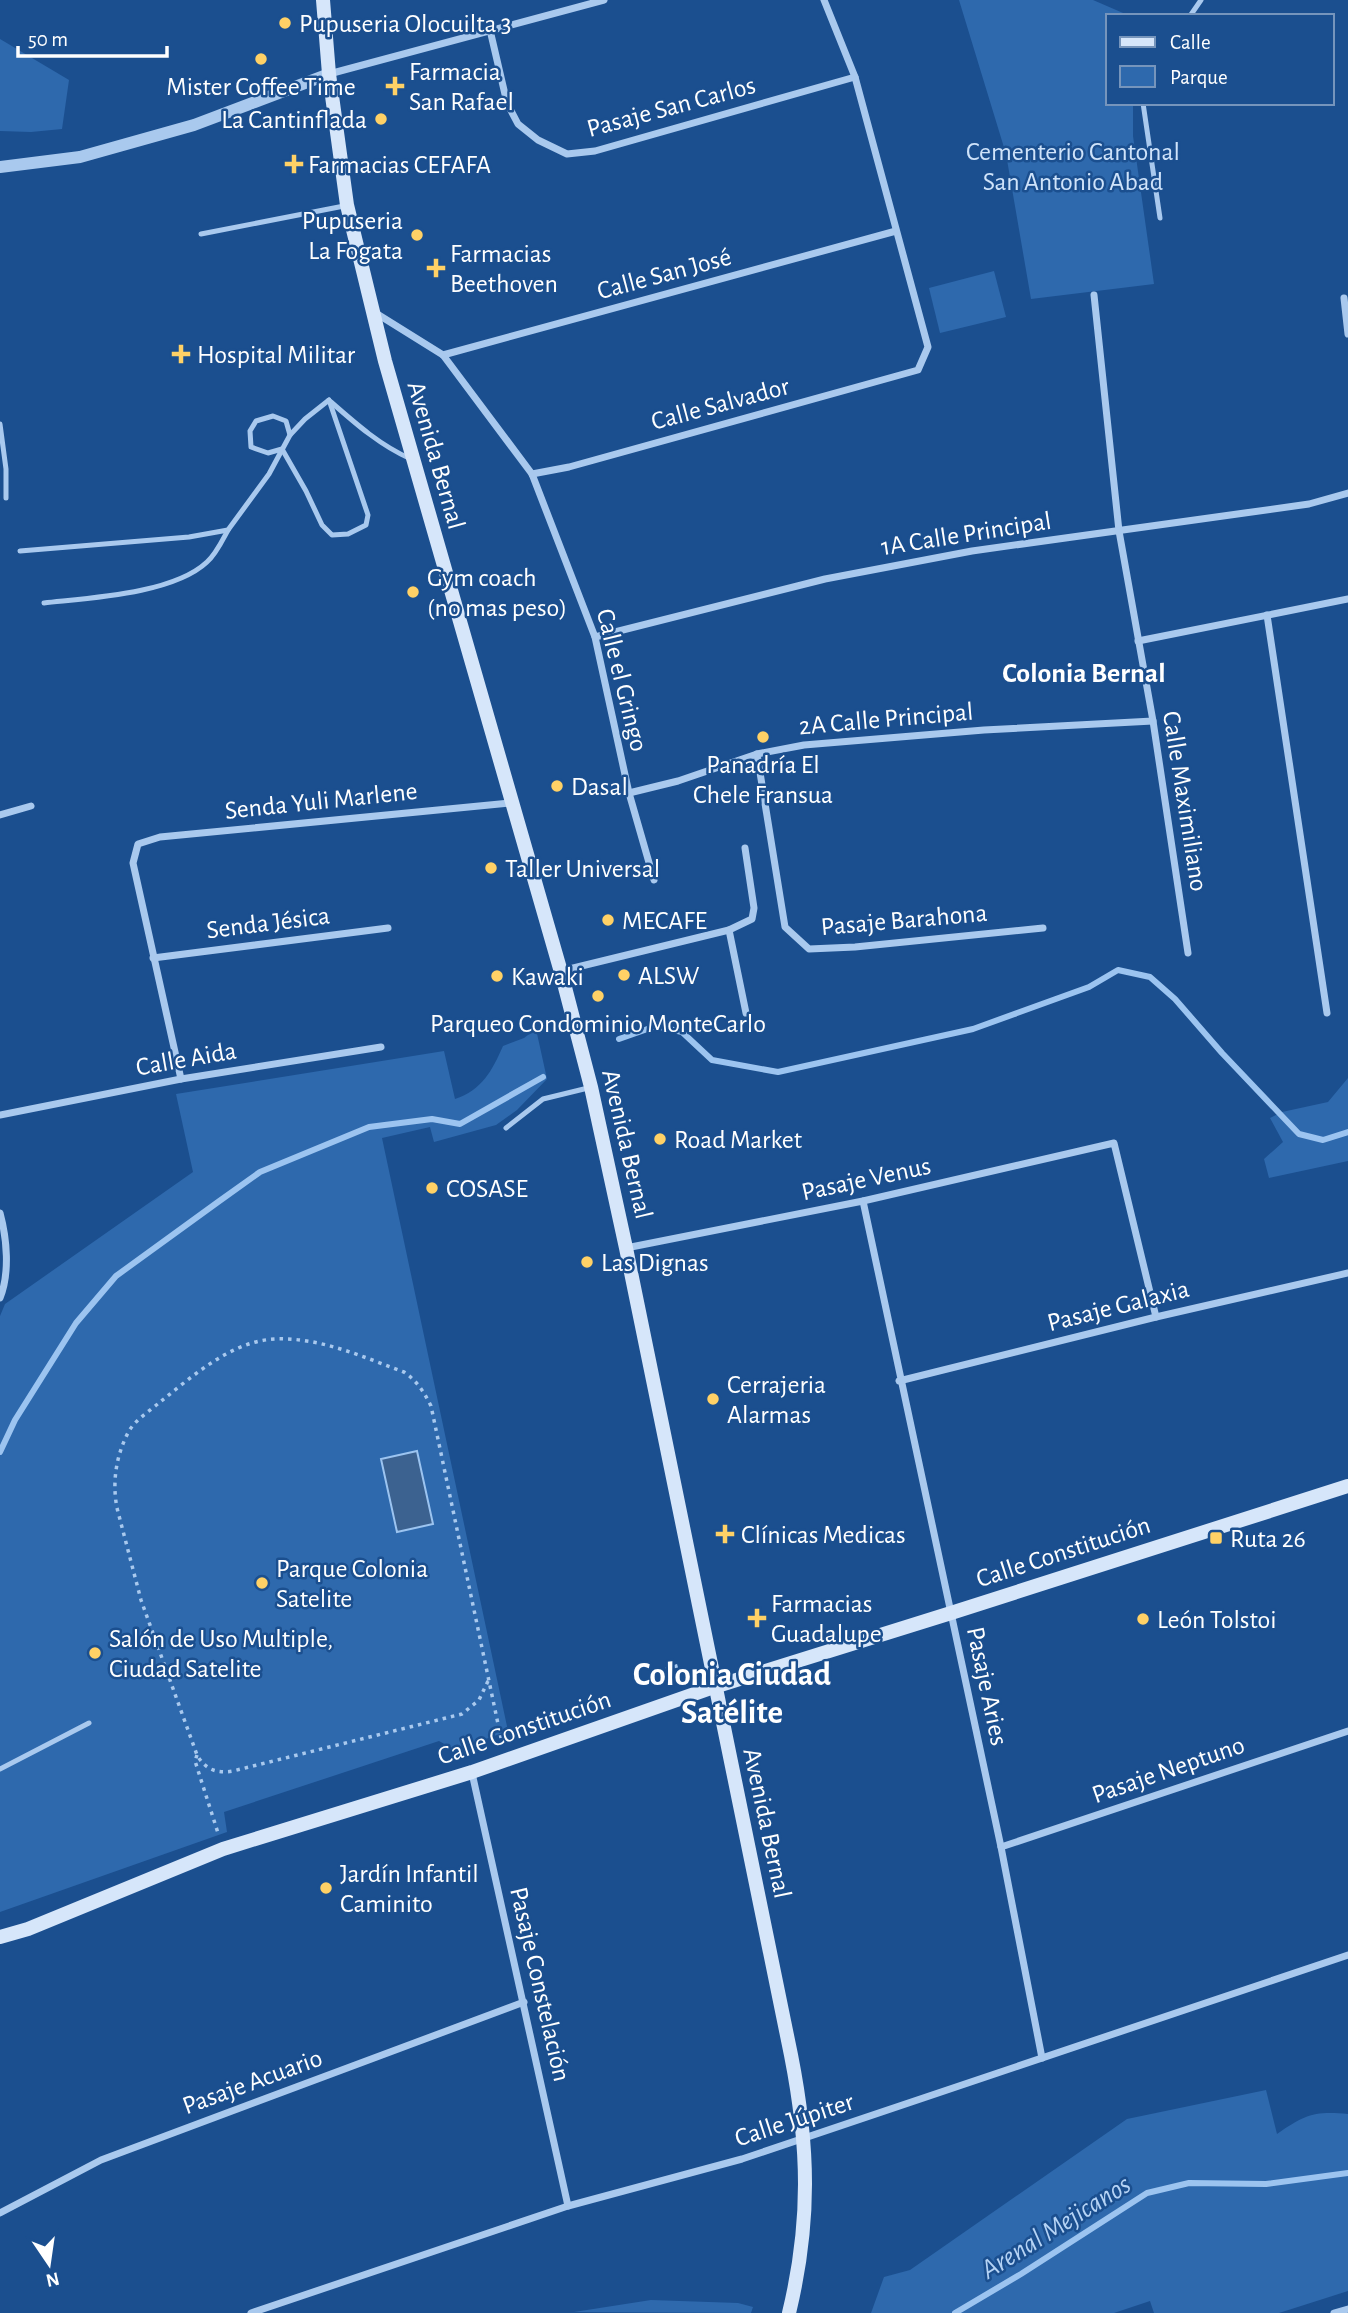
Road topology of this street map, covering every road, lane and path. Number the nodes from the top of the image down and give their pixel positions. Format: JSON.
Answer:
{"nodes":[{"id":1,"x":323,"y":0,"type":"edge"},
{"id":2,"x":604,"y":0,"type":"edge"},
{"id":3,"x":824,"y":0,"type":"edge"},
{"id":4,"x":490,"y":30,"type":"junction"},
{"id":5,"x":329,"y":74,"type":"junction"},
{"id":6,"x":855,"y":77,"type":"junction"},
{"id":7,"x":1143,"y":105,"type":"edge"},
{"id":8,"x":0,"y":167,"type":"edge"},
{"id":9,"x":347,"y":205,"type":"junction"},
{"id":10,"x":1160,"y":218,"type":"dead end"},
{"id":11,"x":896,"y":231,"type":"junction"},
{"id":12,"x":201,"y":234,"type":"dead end"},
{"id":13,"x":1094,"y":295,"type":"dead end"},
{"id":14,"x":1343,"y":298,"type":"dead end"},
{"id":15,"x":373,"y":311,"type":"junction"},
{"id":16,"x":1348,"y":334,"type":"edge"},
{"id":17,"x":443,"y":355,"type":"junction"},
{"id":18,"x":329,"y":400,"type":"junction"},
{"id":19,"x":0,"y":424,"type":"edge"},
{"id":20,"x":290,"y":435,"type":"junction"},
{"id":21,"x":282,"y":449,"type":"junction"},
{"id":22,"x":414,"y":461,"type":"junction"},
{"id":23,"x":532,"y":474,"type":"junction"},
{"id":24,"x":1348,"y":492,"type":"edge"},
{"id":25,"x":6,"y":498,"type":"dead end"},
{"id":26,"x":228,"y":530,"type":"junction"},
{"id":27,"x":1119,"y":531,"type":"junction"},
{"id":28,"x":20,"y":551,"type":"dead end"},
{"id":29,"x":1348,"y":600,"type":"edge"},
{"id":30,"x":44,"y":603,"type":"dead end"},
{"id":31,"x":1267,"y":615,"type":"junction"},
{"id":32,"x":595,"y":637,"type":"junction"},
{"id":33,"x":1138,"y":641,"type":"junction"},
{"id":34,"x":1153,"y":721,"type":"junction"},
{"id":35,"x":757,"y":754,"type":"junction"},
{"id":36,"x":629,"y":793,"type":"junction"},
{"id":37,"x":510,"y":803,"type":"junction"},
{"id":38,"x":31,"y":806,"type":"dead end"},
{"id":39,"x":0,"y":815,"type":"edge"},
{"id":40,"x":745,"y":848,"type":"dead end"},
{"id":41,"x":654,"y":880,"type":"dead end"},
{"id":42,"x":388,"y":928,"type":"dead end"},
{"id":43,"x":1043,"y":928,"type":"dead end"},
{"id":44,"x":729,"y":930,"type":"junction"},
{"id":45,"x":1188,"y":953,"type":"dead end"},
{"id":46,"x":153,"y":958,"type":"junction"},
{"id":47,"x":561,"y":972,"type":"junction"},
{"id":48,"x":746,"y":1013,"type":"dead end"},
{"id":49,"x":1327,"y":1013,"type":"dead end"},
{"id":50,"x":381,"y":1047,"type":"dead end"},
{"id":51,"x":181,"y":1079,"type":"junction"},
{"id":52,"x":591,"y":1087,"type":"junction"},
{"id":53,"x":0,"y":1115,"type":"edge"},
{"id":54,"x":506,"y":1128,"type":"dead end"},
{"id":55,"x":863,"y":1201,"type":"junction"},
{"id":56,"x":0,"y":1213,"type":"edge"},
{"id":57,"x":626,"y":1248,"type":"junction"},
{"id":58,"x":1348,"y":1273,"type":"edge"},
{"id":59,"x":0,"y":1298,"type":"edge"},
{"id":60,"x":1156,"y":1317,"type":"junction"},
{"id":61,"x":900,"y":1381,"type":"junction"},
{"id":62,"x":1348,"y":1486,"type":"edge"},
{"id":63,"x":951,"y":1614,"type":"junction"},
{"id":64,"x":680,"y":1665,"type":"dead end"},
{"id":65,"x":666,"y":1669,"type":"dead end"},
{"id":66,"x":488,"y":1681,"type":"junction"},
{"id":67,"x":714,"y":1686,"type":"junction"},
{"id":68,"x":89,"y":1723,"type":"dead end"},
{"id":69,"x":1348,"y":1731,"type":"edge"},
{"id":70,"x":501,"y":1738,"type":"dead end"},
{"id":71,"x":197,"y":1755,"type":"junction"},
{"id":72,"x":0,"y":1769,"type":"edge"},
{"id":73,"x":472,"y":1772,"type":"junction"},
{"id":74,"x":218,"y":1833,"type":"dead end"},
{"id":75,"x":1000,"y":1847,"type":"junction"},
{"id":76,"x":0,"y":1937,"type":"edge"},
{"id":77,"x":1348,"y":1955,"type":"edge"},
{"id":78,"x":524,"y":2002,"type":"junction"},
{"id":79,"x":1042,"y":2058,"type":"junction"},
{"id":80,"x":804,"y":2138,"type":"junction"},
{"id":81,"x":568,"y":2206,"type":"junction"},
{"id":82,"x":0,"y":2213,"type":"edge"},
{"id":83,"x":1348,"y":2309,"type":"edge"},
{"id":84,"x":251,"y":2313,"type":"edge"},
{"id":85,"x":789,"y":2313,"type":"edge"},
{"id":86,"x":1334,"y":2313,"type":"edge"}],
"edges":[{"from":1,"to":5,"type":"main road","name":"Avenida Bernal"},
{"from":2,"to":4,"type":"street"},
{"from":3,"to":6,"type":"street"},
{"from":4,"to":5,"type":"street"},
{"from":4,"to":6,"type":"street","name":"Pasaje San Carlos"},
{"from":5,"to":8,"type":"street"},
{"from":5,"to":9,"type":"main road","name":"Avenida Bernal"},
{"from":6,"to":11,"type":"street"},
{"from":7,"to":10,"type":"lane"},
{"from":9,"to":12,"type":"lane"},
{"from":9,"to":15,"type":"main road","name":"Avenida Bernal"},
{"from":11,"to":17,"type":"street","name":"Calle San José"},
{"from":11,"to":23,"type":"street","name":"Calle Salvador"},
{"from":13,"to":27,"type":"street","name":"Calle Maximiliano"},
{"from":14,"to":16,"type":"street"},
{"from":15,"to":17,"type":"street","name":"Calle el Gringo"},
{"from":15,"to":22,"type":"main road","name":"Avenida Bernal"},
{"from":17,"to":23,"type":"street","name":"Calle el Gringo"},
{"from":18,"to":20,"type":"lane"},
{"from":18,"to":21,"type":"lane"},
{"from":18,"to":22,"type":"lane"},
{"from":19,"to":25,"type":"lane"},
{"from":20,"to":21,"type":"lane"},
{"from":20,"to":21,"type":"lane"},
{"from":21,"to":26,"type":"lane"},
{"from":22,"to":37,"type":"main road","name":"Avenida Bernal"},
{"from":23,"to":32,"type":"street","name":"Calle el Gringo"},
{"from":24,"to":27,"type":"street","name":"1A Calle Principal"},
{"from":26,"to":28,"type":"lane"},
{"from":26,"to":30,"type":"lane"},
{"from":27,"to":32,"type":"street","name":"1A Calle Principal"},
{"from":27,"to":33,"type":"street","name":"Calle Maximiliano"},
{"from":29,"to":31,"type":"street"},
{"from":31,"to":33,"type":"street"},
{"from":31,"to":49,"type":"street"},
{"from":32,"to":36,"type":"street","name":"Calle el Gringo"},
{"from":33,"to":34,"type":"street","name":"Calle Maximiliano"},
{"from":34,"to":35,"type":"street","name":"2A Calle Principal"},
{"from":34,"to":45,"type":"street","name":"Calle Maximiliano"},
{"from":35,"to":36,"type":"street","name":"2A Calle Principal"},
{"from":35,"to":43,"type":"street","name":"Pasaje Barahona"},
{"from":36,"to":41,"type":"street","name":"Calle el Gringo"},
{"from":37,"to":46,"type":"street","name":"Senda Yuli Marlene"},
{"from":37,"to":47,"type":"main road","name":"Avenida Bernal"},
{"from":38,"to":39,"type":"street"},
{"from":40,"to":44,"type":"street"},
{"from":42,"to":46,"type":"street","name":"Senda Jésica"},
{"from":44,"to":47,"type":"street"},
{"from":44,"to":48,"type":"street"},
{"from":46,"to":51,"type":"street"},
{"from":47,"to":52,"type":"main road","name":"Avenida Bernal"},
{"from":50,"to":51,"type":"street","name":"Calle Aida"},
{"from":51,"to":53,"type":"street","name":"Calle Aida"},
{"from":52,"to":54,"type":"lane"},
{"from":52,"to":57,"type":"main road","name":"Avenida Bernal"},
{"from":55,"to":57,"type":"street","name":"Pasaje Venus"},
{"from":55,"to":60,"type":"street","name":"Pasaje Venus"},
{"from":55,"to":61,"type":"street","name":"Pasaje Aries"},
{"from":56,"to":59,"type":"street"},
{"from":57,"to":67,"type":"main road","name":"Avenida Bernal"},
{"from":58,"to":60,"type":"street","name":"Pasaje Galaxia"},
{"from":60,"to":61,"type":"street","name":"Pasaje Galaxia"},
{"from":61,"to":63,"type":"street","name":"Pasaje Aries"},
{"from":62,"to":63,"type":"main road","name":"Calle Constitución"},
{"from":63,"to":67,"type":"main road","name":"Calle Constitución"},
{"from":63,"to":75,"type":"street","name":"Pasaje Aries"},
{"from":64,"to":65,"type":"path"},
{"from":66,"to":70,"type":"path"},
{"from":66,"to":71,"type":"path"},
{"from":66,"to":71,"type":"path"},
{"from":67,"to":73,"type":"main road","name":"Calle Constitución"},
{"from":67,"to":80,"type":"main road","name":"Avenida Bernal"},
{"from":68,"to":72,"type":"lane"},
{"from":69,"to":75,"type":"street","name":"Pasaje Neptuno"},
{"from":71,"to":74,"type":"path"},
{"from":73,"to":76,"type":"main road","name":"Calle Constitución"},
{"from":73,"to":78,"type":"street","name":"Pasaje Constelación"},
{"from":75,"to":79,"type":"street","name":"Pasaje Aries"},
{"from":77,"to":79,"type":"street","name":"Calle Júpiter"},
{"from":78,"to":81,"type":"street","name":"Pasaje Constelación"},
{"from":78,"to":82,"type":"street","name":"Pasaje Acuario"},
{"from":79,"to":80,"type":"street","name":"Calle Júpiter"},
{"from":80,"to":81,"type":"street","name":"Calle Júpiter"},
{"from":80,"to":85,"type":"main road","name":"Avenida Bernal"},
{"from":81,"to":84,"type":"street","name":"Calle Júpiter"},
{"from":83,"to":86,"type":"street"}]}
